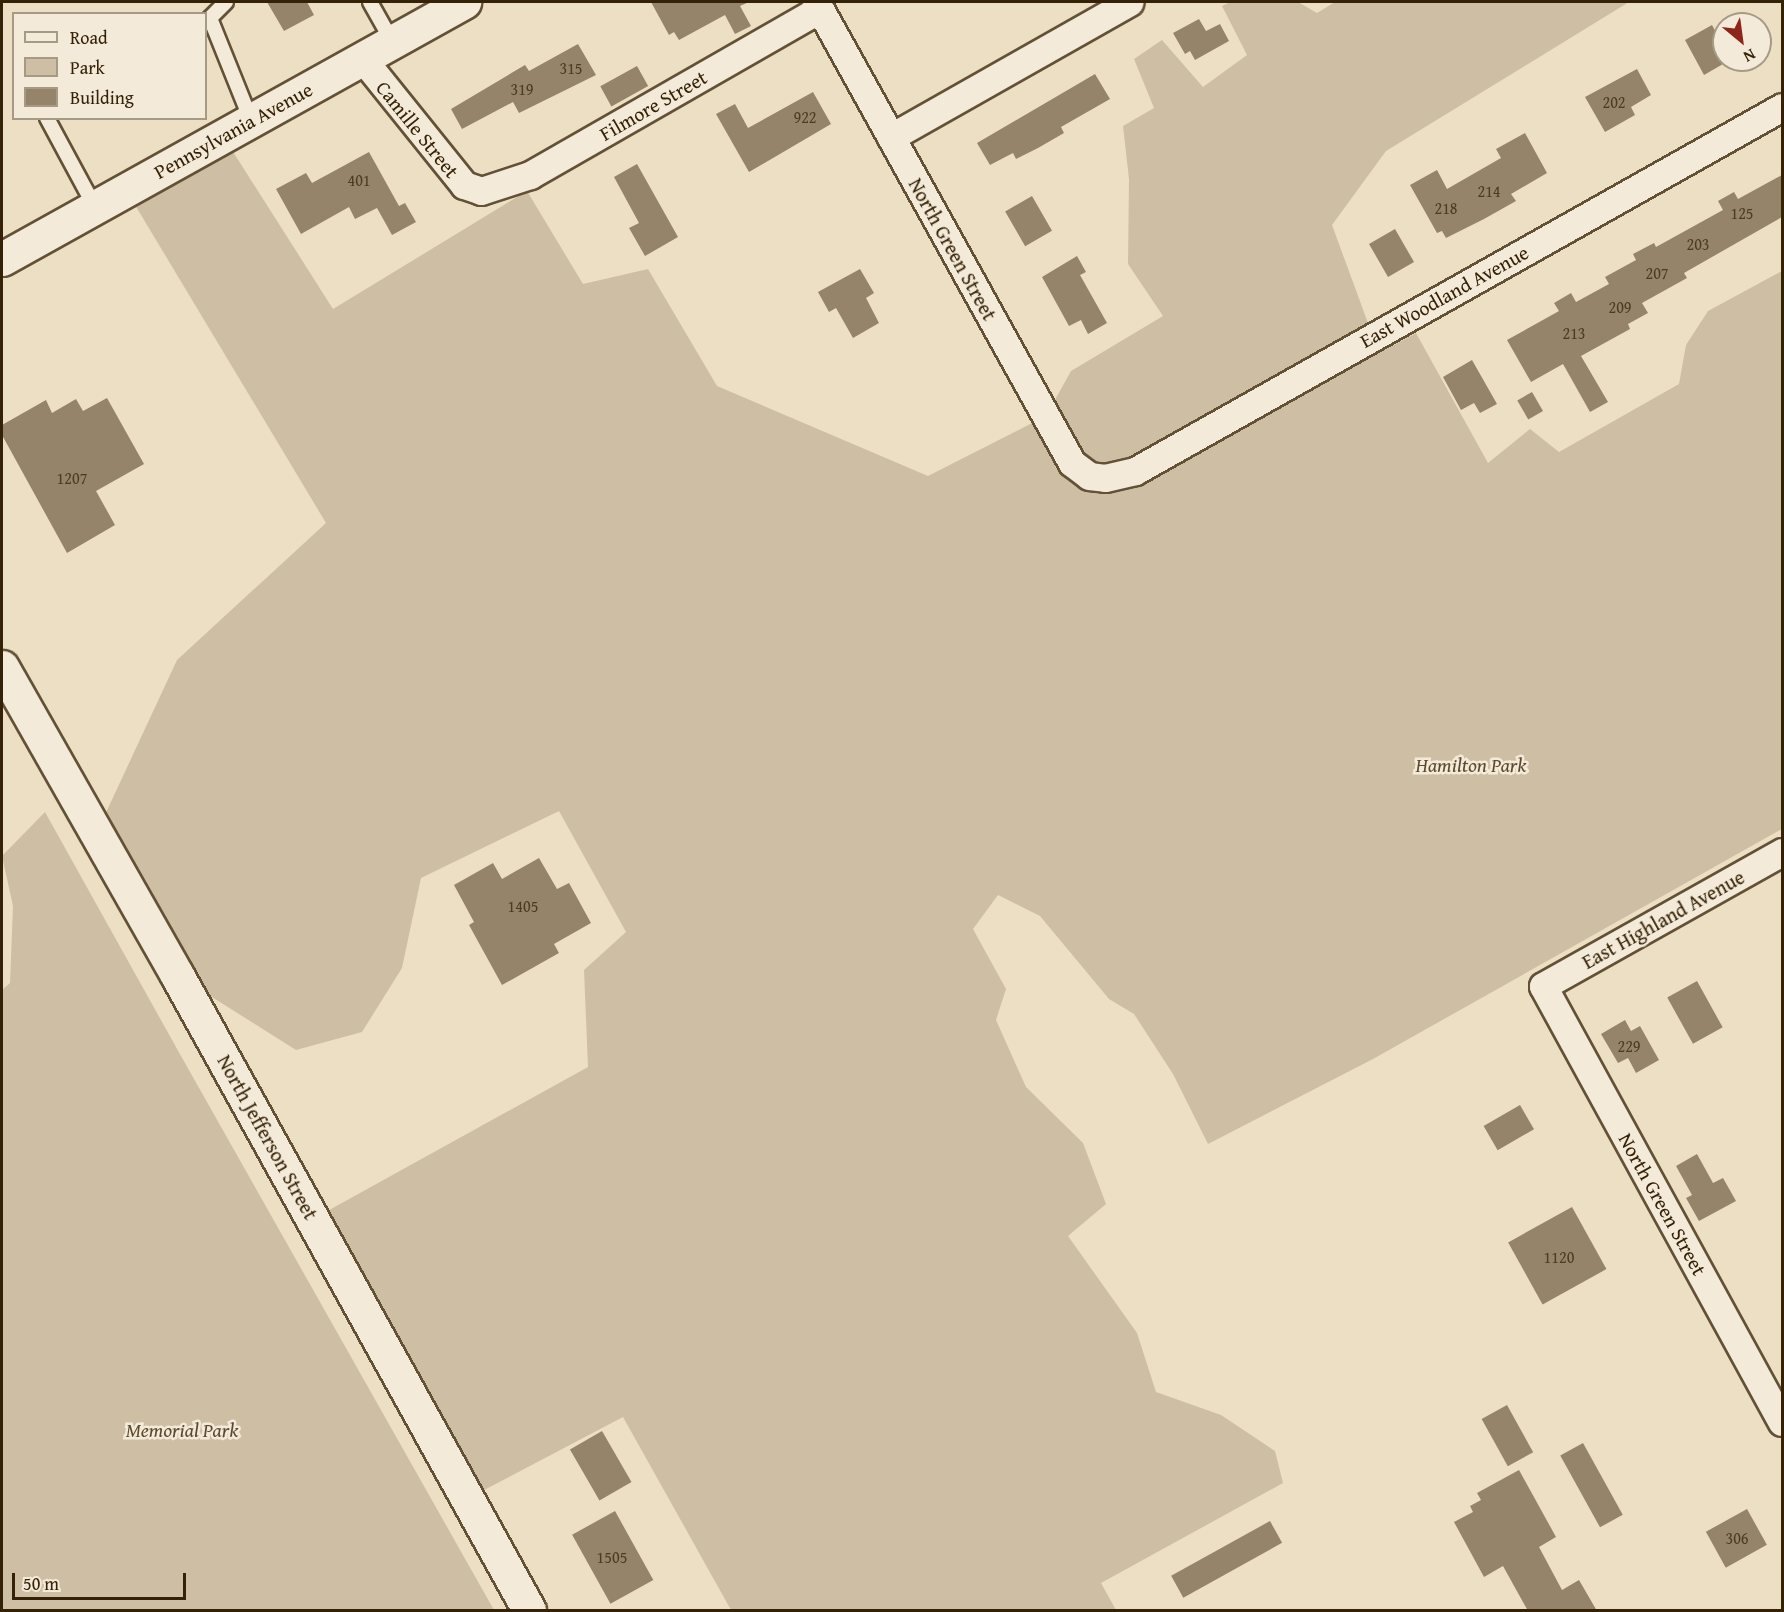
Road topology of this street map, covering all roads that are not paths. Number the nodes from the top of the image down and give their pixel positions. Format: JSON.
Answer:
{"nodes":[{"id":1,"x":226,"y":2,"type":"edge"},
{"id":2,"x":370,"y":2,"type":"edge"},
{"id":3,"x":464,"y":2,"type":"edge"},
{"id":4,"x":1130,"y":2,"type":"edge"},
{"id":5,"x":818,"y":5,"type":"edge"},
{"id":6,"x":392,"y":41,"type":"junction"},
{"id":7,"x":362,"y":58,"type":"junction"},
{"id":8,"x":1782,"y":107,"type":"edge"},
{"id":9,"x":48,"y":120,"type":"edge"},
{"id":10,"x":251,"y":120,"type":"junction"},
{"id":11,"x":891,"y":137,"type":"junction"},
{"id":12,"x":481,"y":191,"type":"joint"},
{"id":13,"x":95,"y":207,"type":"junction"},
{"id":14,"x":2,"y":259,"type":"edge"},
{"id":15,"x":1105,"y":478,"type":"joint"},
{"id":16,"x":2,"y":667,"type":"edge"},
{"id":17,"x":1782,"y":852,"type":"edge"},
{"id":18,"x":1543,"y":986,"type":"joint"},
{"id":19,"x":1782,"y":1422,"type":"edge"},
{"id":20,"x":529,"y":1611,"type":"edge"}],
"edges":[{"from":1,"to":10,"type":"lane"},
{"from":2,"to":6,"type":"lane"},
{"from":3,"to":6,"type":"street","name":"Pennsylvania Avenue"},
{"from":4,"to":11,"type":"street"},
{"from":5,"to":11,"type":"street","name":"North Green Street"},
{"from":5,"to":12,"type":"street","name":"Filmore Street"},
{"from":6,"to":7,"type":"street","name":"Pennsylvania Avenue"},
{"from":7,"to":10,"type":"street","name":"Pennsylvania Avenue"},
{"from":7,"to":12,"type":"street","name":"Camille Street"},
{"from":8,"to":15,"type":"street","name":"East Woodland Avenue"},
{"from":9,"to":13,"type":"lane"},
{"from":10,"to":13,"type":"street","name":"Pennsylvania Avenue"},
{"from":11,"to":15,"type":"street","name":"North Green Street"},
{"from":13,"to":14,"type":"street","name":"Pennsylvania Avenue"},
{"from":16,"to":20,"type":"street","name":"North Jefferson Street"},
{"from":17,"to":18,"type":"street","name":"East Highland Avenue"},
{"from":18,"to":19,"type":"street","name":"North Green Street"}]}
